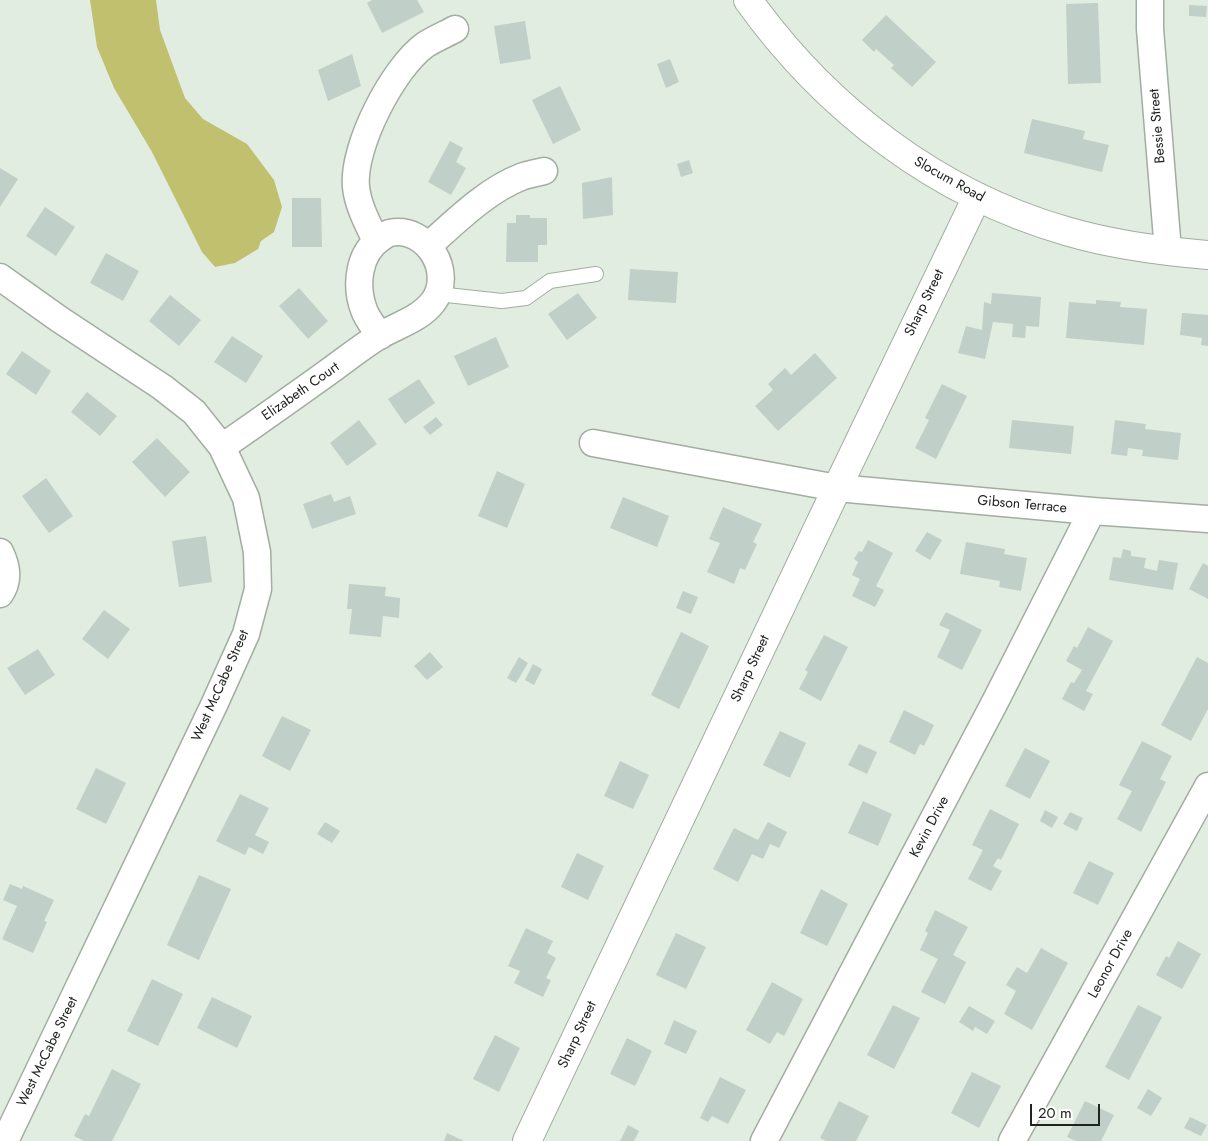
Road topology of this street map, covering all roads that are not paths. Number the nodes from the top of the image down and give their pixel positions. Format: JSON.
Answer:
{"nodes":[{"id":1,"x":748,"y":0,"type":"edge"},
{"id":2,"x":1150,"y":0,"type":"edge"},
{"id":3,"x":456,"y":29,"type":"dead end"},
{"id":4,"x":544,"y":171,"type":"dead end"},
{"id":5,"x":977,"y":197,"type":"junction"},
{"id":6,"x":376,"y":241,"type":"junction"},
{"id":7,"x":428,"y":246,"type":"junction"},
{"id":8,"x":1168,"y":252,"type":"junction"},
{"id":9,"x":1208,"y":255,"type":"edge"},
{"id":10,"x":596,"y":274,"type":"dead end"},
{"id":11,"x":0,"y":277,"type":"edge"},
{"id":12,"x":438,"y":294,"type":"junction"},
{"id":13,"x":380,"y":336,"type":"junction"},
{"id":14,"x":593,"y":443,"type":"dead end"},
{"id":15,"x":222,"y":447,"type":"junction"},
{"id":16,"x":837,"y":488,"type":"junction"},
{"id":17,"x":1092,"y":511,"type":"junction"},
{"id":18,"x":1208,"y":519,"type":"edge"},
{"id":19,"x":0,"y":552,"type":"edge"},
{"id":20,"x":0,"y":594,"type":"edge"},
{"id":21,"x":1208,"y":786,"type":"edge"},
{"id":22,"x":5,"y":1141,"type":"edge"},
{"id":23,"x":527,"y":1141,"type":"edge"},
{"id":24,"x":764,"y":1141,"type":"edge"},
{"id":25,"x":1012,"y":1141,"type":"edge"}],
"edges":[{"from":1,"to":5,"type":"street","name":"Slocum Road"},
{"from":2,"to":8,"type":"street","name":"Bessie Street"},
{"from":3,"to":6,"type":"street"},
{"from":4,"to":7,"type":"street"},
{"from":5,"to":8,"type":"street","name":"Slocum Road"},
{"from":5,"to":16,"type":"street","name":"Sharp Street"},
{"from":6,"to":7,"type":"street"},
{"from":6,"to":13,"type":"street"},
{"from":7,"to":12,"type":"street"},
{"from":8,"to":9,"type":"street","name":"Slocum Road"},
{"from":10,"to":12,"type":"lane"},
{"from":11,"to":15,"type":"street","name":"West McCabe Street"},
{"from":12,"to":13,"type":"street","name":"Elizabeth Court"},
{"from":13,"to":15,"type":"street","name":"Elizabeth Court"},
{"from":14,"to":16,"type":"street","name":"Gibson Terrace"},
{"from":15,"to":22,"type":"street","name":"West McCabe Street"},
{"from":16,"to":17,"type":"street","name":"Gibson Terrace"},
{"from":16,"to":23,"type":"street","name":"Sharp Street"},
{"from":17,"to":18,"type":"street","name":"Gibson Terrace"},
{"from":17,"to":24,"type":"street","name":"Kevin Drive"},
{"from":19,"to":20,"type":"street"},
{"from":21,"to":25,"type":"street","name":"Leonor Drive"}]}
